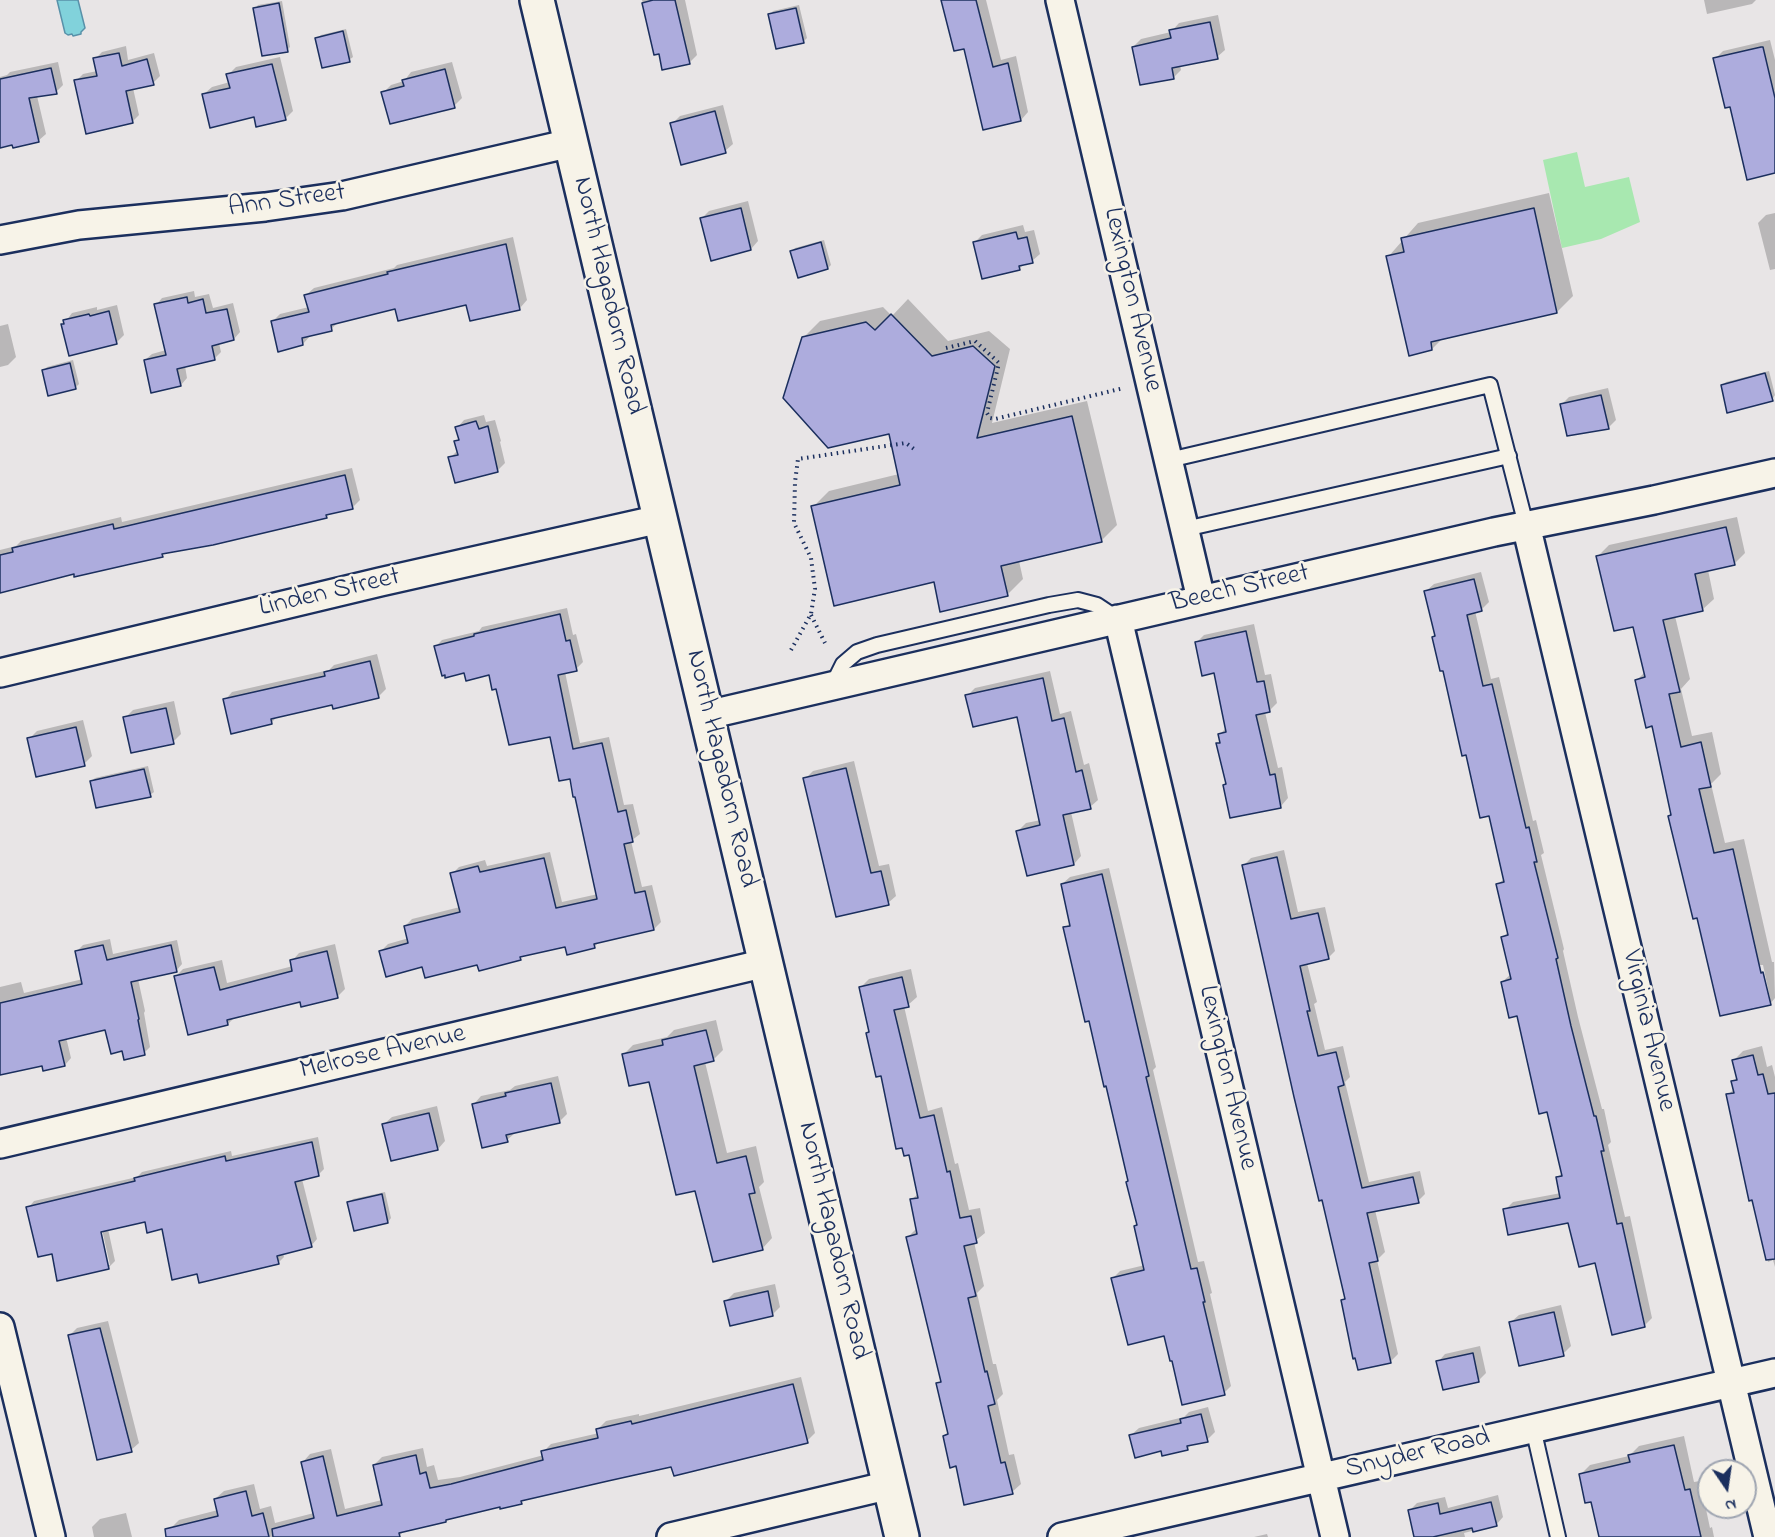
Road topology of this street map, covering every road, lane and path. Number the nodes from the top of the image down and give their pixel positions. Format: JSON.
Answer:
{"nodes":[{"id":1,"x":537,"y":0,"type":"edge"},
{"id":2,"x":1060,"y":0,"type":"edge"},
{"id":3,"x":571,"y":143,"type":"junction"},
{"id":4,"x":0,"y":240,"type":"edge"},
{"id":5,"x":946,"y":348,"type":"dead end"},
{"id":6,"x":1125,"y":388,"type":"dead end"},
{"id":7,"x":914,"y":449,"type":"dead end"},
{"id":8,"x":1509,"y":456,"type":"junction"},
{"id":9,"x":1168,"y":460,"type":"junction"},
{"id":10,"x":1775,"y":473,"type":"edge"},
{"id":11,"x":660,"y":519,"type":"junction"},
{"id":12,"x":1526,"y":525,"type":"junction"},
{"id":13,"x":1185,"y":529,"type":"junction"},
{"id":14,"x":1201,"y":599,"type":"junction"},
{"id":15,"x":811,"y":614,"type":"junction"},
{"id":16,"x":1118,"y":619,"type":"junction"},
{"id":17,"x":825,"y":644,"type":"dead end"},
{"id":18,"x":791,"y":650,"type":"dead end"},
{"id":19,"x":0,"y":673,"type":"edge"},
{"id":20,"x":707,"y":715,"type":"junction"},
{"id":21,"x":766,"y":963,"type":"junction"},
{"id":22,"x":0,"y":1144,"type":"edge"},
{"id":23,"x":0,"y":1326,"type":"edge"},
{"id":24,"x":1775,"y":1373,"type":"edge"},
{"id":25,"x":1731,"y":1383,"type":"junction"},
{"id":26,"x":1533,"y":1428,"type":"junction"},
{"id":27,"x":1320,"y":1477,"type":"junction"},
{"id":28,"x":890,"y":1485,"type":"junction"},
{"id":29,"x":51,"y":1537,"type":"edge"},
{"id":30,"x":671,"y":1537,"type":"edge"},
{"id":31,"x":902,"y":1537,"type":"edge"},
{"id":32,"x":1062,"y":1537,"type":"edge"},
{"id":33,"x":1335,"y":1537,"type":"edge"},
{"id":34,"x":1558,"y":1537,"type":"edge"},
{"id":35,"x":1768,"y":1537,"type":"edge"}],
"edges":[{"from":1,"to":3,"type":"street","name":"North Hagadorn Road"},
{"from":2,"to":9,"type":"street","name":"Lexington Avenue"},
{"from":3,"to":4,"type":"street","name":"Ann Street"},
{"from":3,"to":11,"type":"street","name":"North Hagadorn Road"},
{"from":5,"to":6,"type":"path"},
{"from":7,"to":15,"type":"path"},
{"from":8,"to":9,"type":"lane"},
{"from":8,"to":12,"type":"lane"},
{"from":8,"to":13,"type":"lane"},
{"from":9,"to":13,"type":"street","name":"Lexington Avenue"},
{"from":10,"to":12,"type":"street","name":"Beech Street"},
{"from":11,"to":19,"type":"street","name":"Linden Street"},
{"from":11,"to":20,"type":"street","name":"North Hagadorn Road"},
{"from":12,"to":14,"type":"street","name":"Beech Street"},
{"from":12,"to":25,"type":"street","name":"Virginia Avenue"},
{"from":13,"to":14,"type":"street","name":"Lexington Avenue"},
{"from":14,"to":16,"type":"street","name":"Beech Street"},
{"from":15,"to":17,"type":"path"},
{"from":15,"to":18,"type":"path"},
{"from":16,"to":20,"type":"street","name":"Beech Street"},
{"from":16,"to":27,"type":"street","name":"Lexington Avenue"},
{"from":20,"to":21,"type":"street","name":"North Hagadorn Road"},
{"from":21,"to":22,"type":"street","name":"Melrose Avenue"},
{"from":21,"to":28,"type":"street","name":"North Hagadorn Road"},
{"from":23,"to":29,"type":"street"},
{"from":24,"to":25,"type":"street","name":"Snyder Road"},
{"from":25,"to":26,"type":"street","name":"Snyder Road"},
{"from":25,"to":35,"type":"street","name":"Virginia Avenue"},
{"from":26,"to":27,"type":"street","name":"Snyder Road"},
{"from":26,"to":34,"type":"lane"},
{"from":27,"to":32,"type":"street","name":"Snyder Road"},
{"from":27,"to":33,"type":"street","name":"Lexington Avenue"},
{"from":28,"to":30,"type":"street"},
{"from":28,"to":31,"type":"street","name":"North Hagadorn Road"}]}
